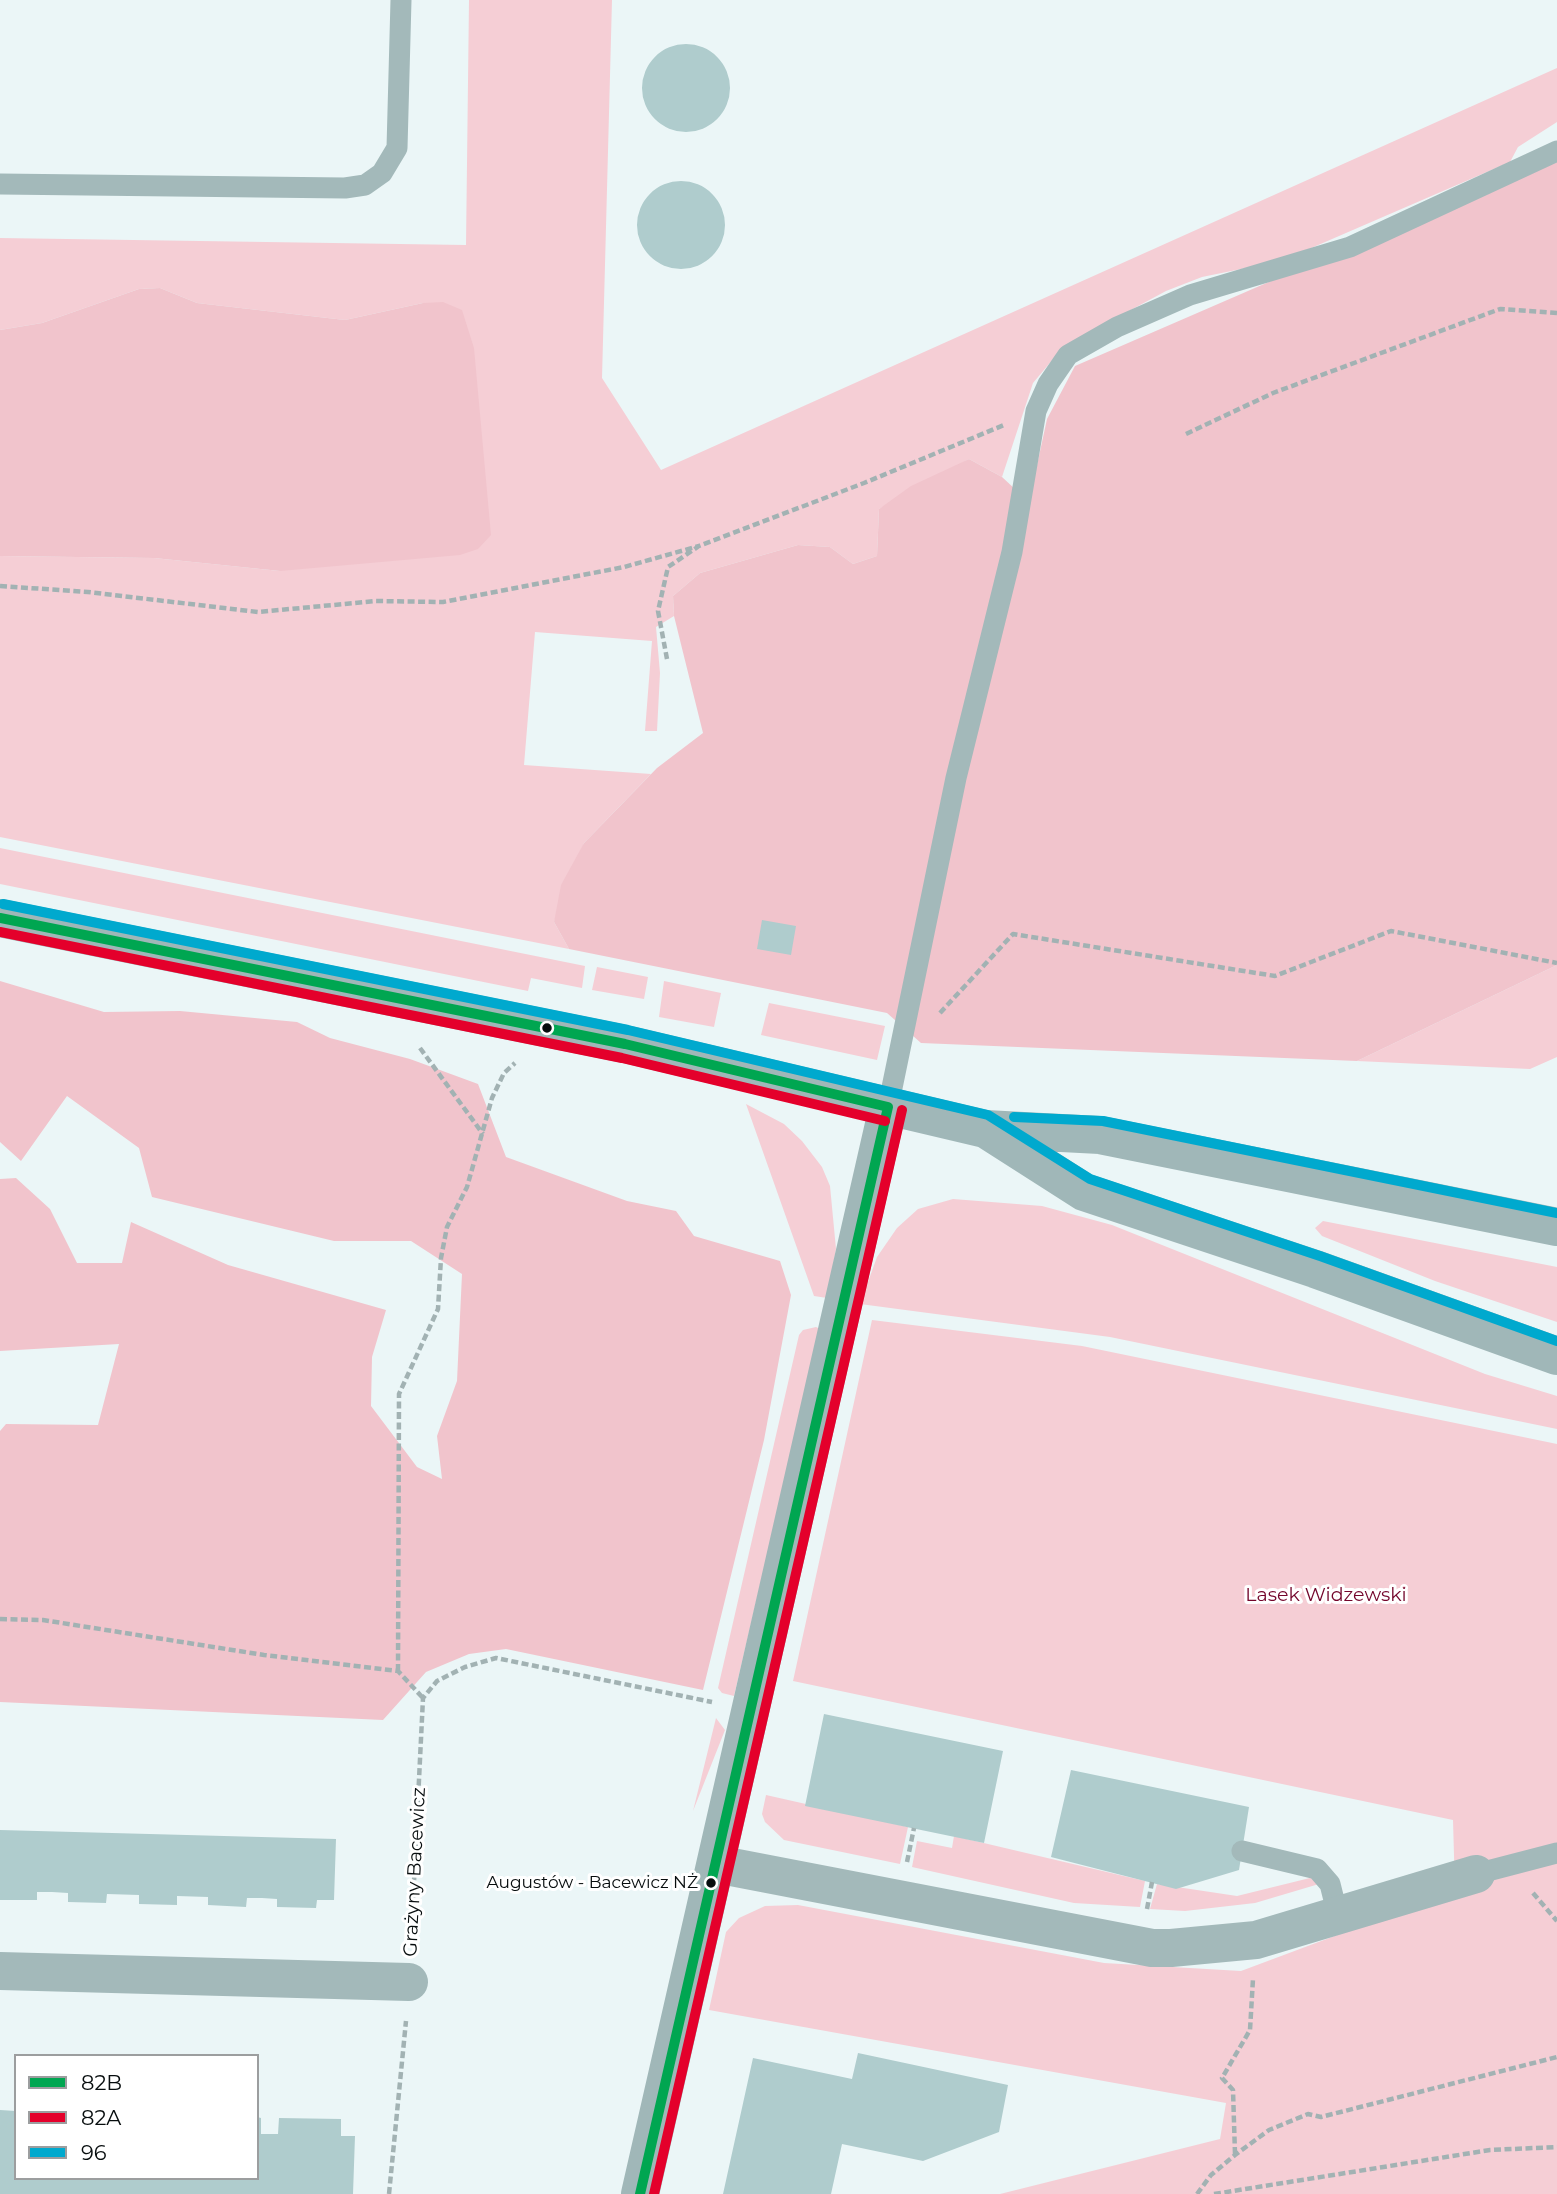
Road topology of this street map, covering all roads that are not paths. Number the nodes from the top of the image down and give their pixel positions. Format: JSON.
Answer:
{"nodes":[{"id":1,"x":401,"y":0,"type":"edge"},
{"id":2,"x":1557,"y":151,"type":"edge"},
{"id":3,"x":0,"y":184,"type":"edge"},
{"id":4,"x":0,"y":918,"type":"edge"},
{"id":5,"x":888,"y":1107,"type":"junction"},
{"id":6,"x":985,"y":1129,"type":"junction"},
{"id":7,"x":1557,"y":1227,"type":"edge"},
{"id":8,"x":1557,"y":1356,"type":"edge"},
{"id":9,"x":1242,"y":1851,"type":"dead end"},
{"id":10,"x":1557,"y":1853,"type":"edge"},
{"id":11,"x":716,"y":1864,"type":"junction"},
{"id":12,"x":1476,"y":1874,"type":"joint"},
{"id":13,"x":1338,"y":1916,"type":"junction"},
{"id":14,"x":0,"y":1971,"type":"edge"},
{"id":15,"x":409,"y":1982,"type":"road end"},
{"id":16,"x":640,"y":2194,"type":"edge"}],
"edges":[{"from":1,"to":3,"type":"lane"},
{"from":2,"to":5,"type":"lane"},
{"from":4,"to":5,"type":"street"},
{"from":5,"to":6,"type":"street"},
{"from":5,"to":11,"type":"street"},
{"from":6,"to":7,"type":"street"},
{"from":6,"to":8,"type":"street"},
{"from":9,"to":13,"type":"lane"},
{"from":10,"to":12,"type":"lane"},
{"from":11,"to":13,"type":"street"},
{"from":11,"to":16,"type":"street"},
{"from":12,"to":13,"type":"street"},
{"from":14,"to":15,"type":"street","name":"Grażyny Bacewicz"}]}
